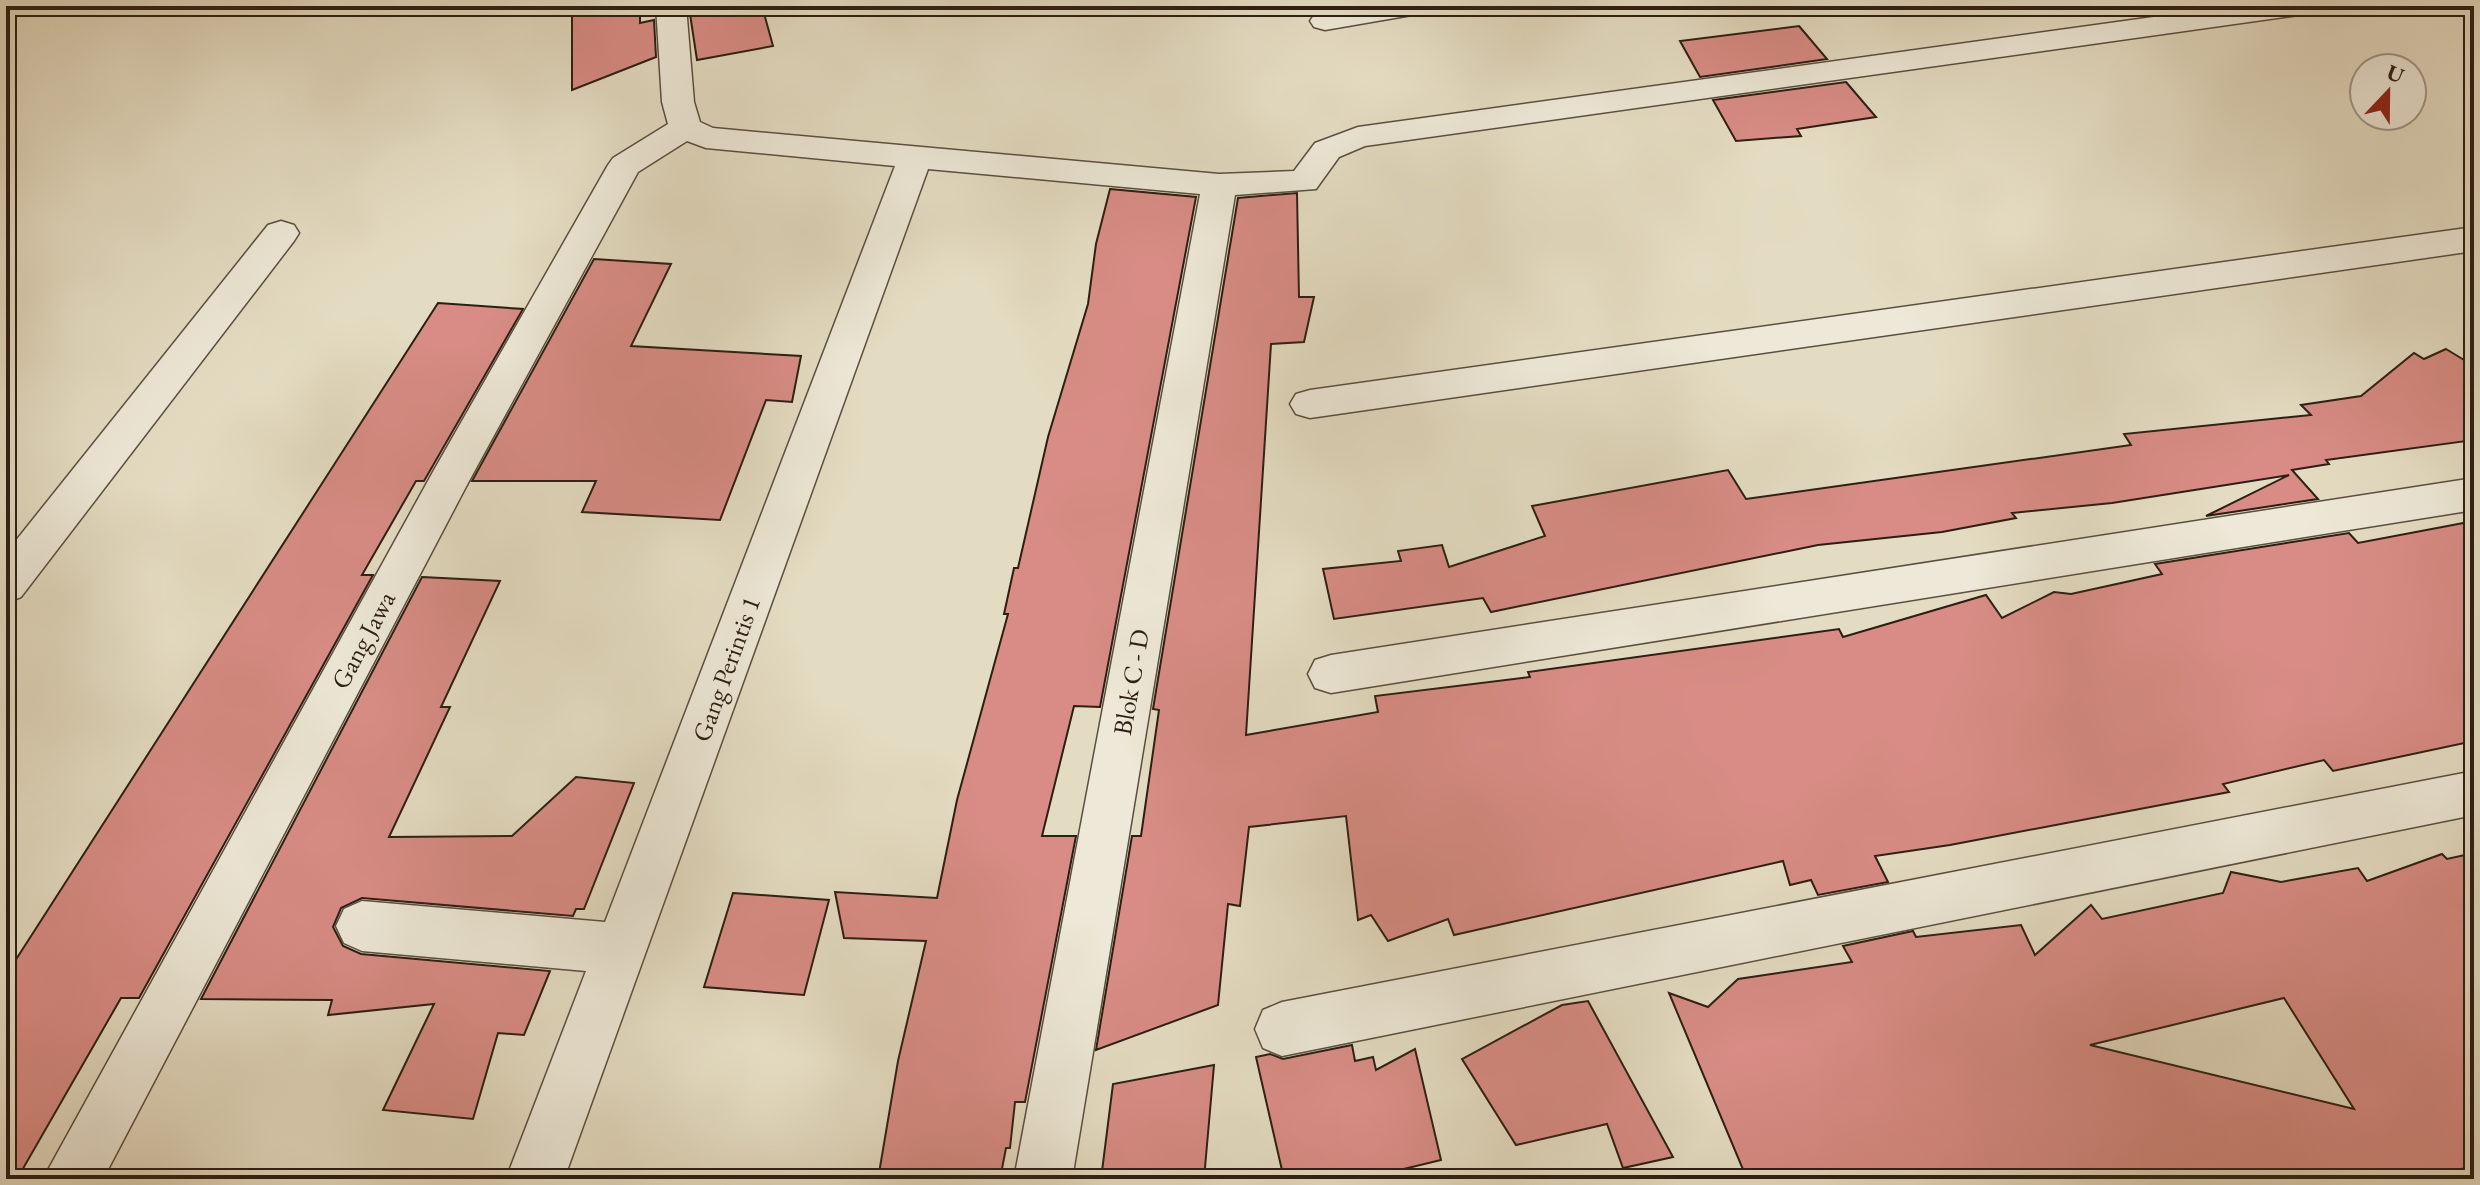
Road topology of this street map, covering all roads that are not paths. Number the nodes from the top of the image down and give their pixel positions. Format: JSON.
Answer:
{"nodes":[{"id":1,"x":671,"y":6,"type":"edge"},
{"id":2,"x":1412,"y":6,"type":"edge"},
{"id":3,"x":2299,"y":6,"type":"edge"},
{"id":4,"x":1368,"y":9,"type":"edge"},
{"id":5,"x":1325,"y":21,"type":"dead end"},
{"id":6,"x":1361,"y":42,"type":"dead end"},
{"id":7,"x":685,"y":128,"type":"junction"},
{"id":8,"x":915,"y":158,"type":"junction"},
{"id":9,"x":1219,"y":185,"type":"junction"},
{"id":10,"x":281,"y":233,"type":"dead end"},
{"id":11,"x":2474,"y":239,"type":"edge"},
{"id":12,"x":1310,"y":404,"type":"dead end"},
{"id":13,"x":2474,"y":494,"type":"edge"},
{"id":14,"x":6,"y":585,"type":"edge"},
{"id":15,"x":1331,"y":674,"type":"dead end"},
{"id":16,"x":2474,"y":793,"type":"edge"},
{"id":17,"x":362,"y":926,"type":"dead end"},
{"id":18,"x":623,"y":949,"type":"junction"},
{"id":19,"x":1282,"y":1029,"type":"dead end"},
{"id":20,"x":72,"y":1179,"type":"edge"},
{"id":21,"x":535,"y":1179,"type":"edge"},
{"id":22,"x":1043,"y":1179,"type":"edge"}],
"edges":[{"from":1,"to":7,"type":"street"},
{"from":2,"to":4,"type":"street"},
{"from":3,"to":9,"type":"street"},
{"from":4,"to":5,"type":"street"},
{"from":4,"to":6,"type":"street"},
{"from":7,"to":8,"type":"street"},
{"from":7,"to":20,"type":"street","name":"Gang Jawa"},
{"from":8,"to":9,"type":"street"},
{"from":8,"to":18,"type":"street","name":"Gang Perintis 1"},
{"from":9,"to":22,"type":"street","name":"Blok C - D"},
{"from":10,"to":14,"type":"street"},
{"from":11,"to":12,"type":"street"},
{"from":13,"to":15,"type":"street"},
{"from":16,"to":19,"type":"street"},
{"from":17,"to":18,"type":"street"},
{"from":18,"to":21,"type":"street","name":"Gang Perintis 1"}]}
